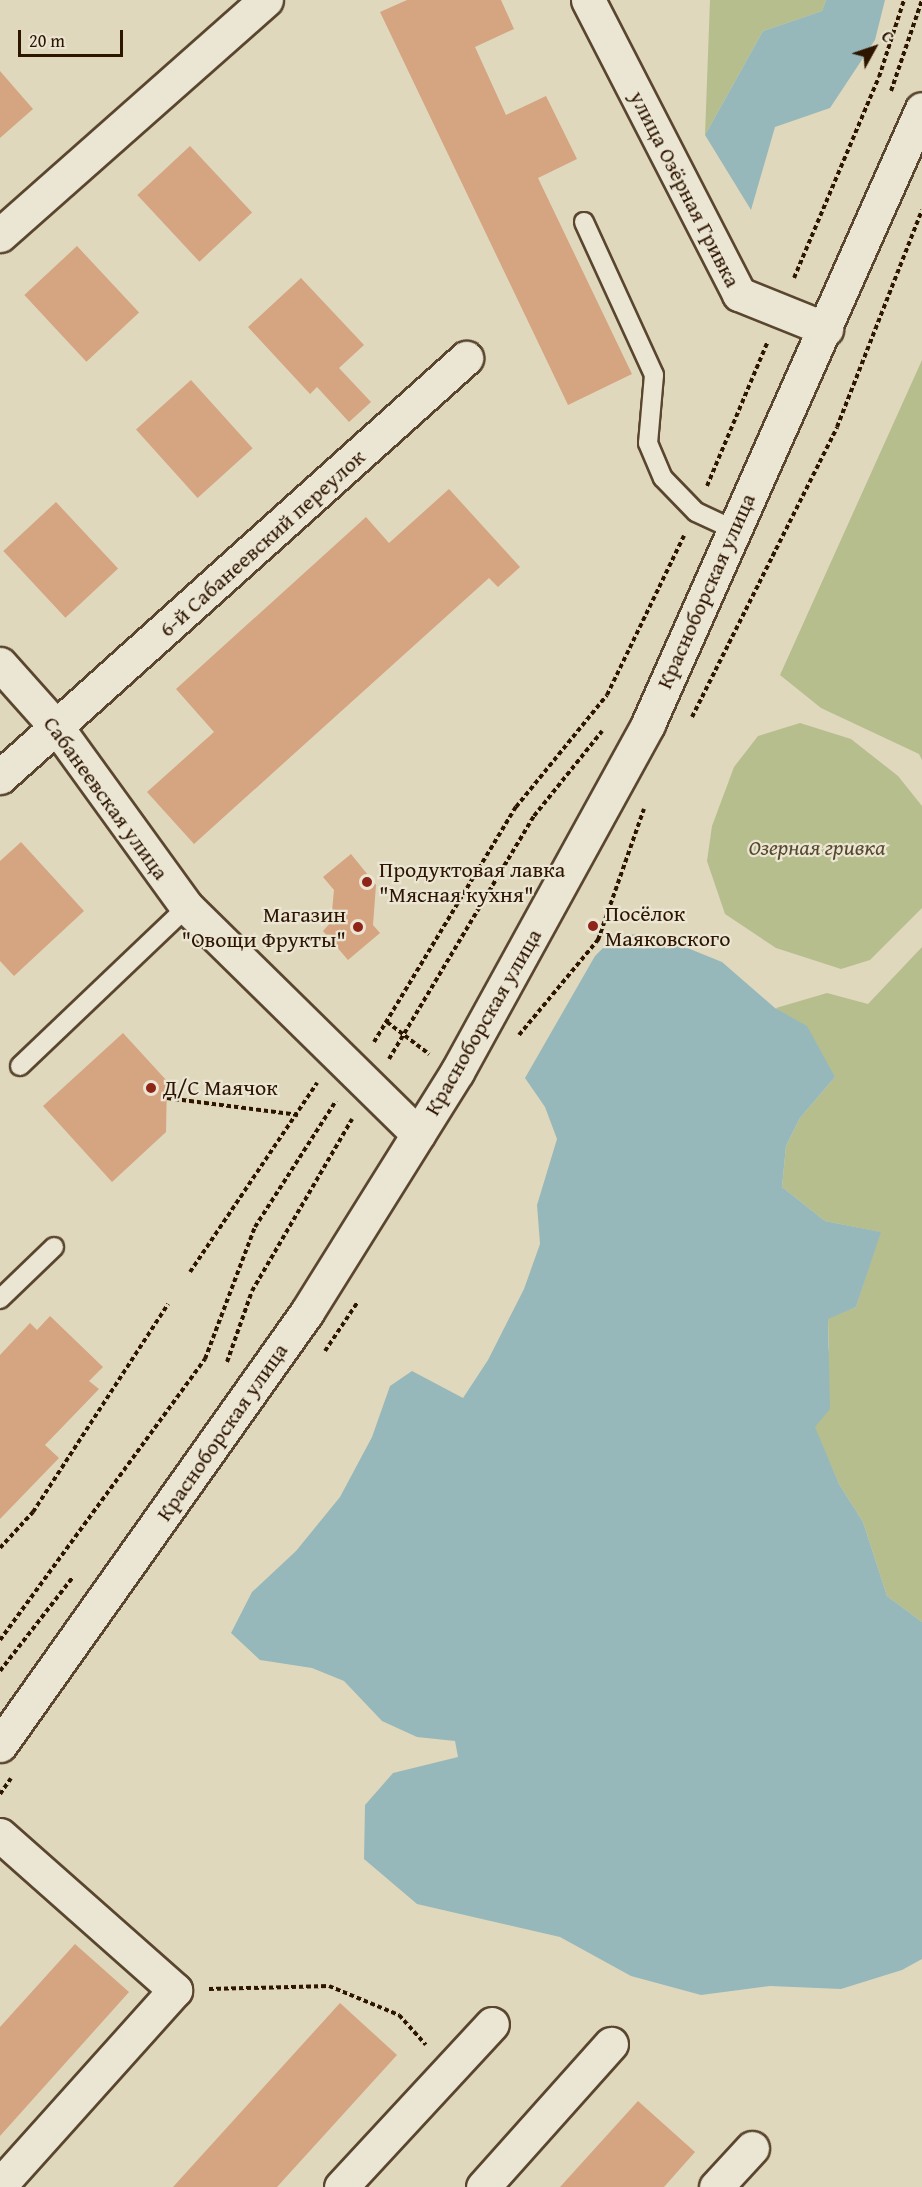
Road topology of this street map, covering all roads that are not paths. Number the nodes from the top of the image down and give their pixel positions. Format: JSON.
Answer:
{"nodes":[{"id":1,"x":266,"y":0,"type":"edge"},
{"id":2,"x":588,"y":0,"type":"edge"},
{"id":3,"x":922,"y":109,"type":"edge"},
{"id":4,"x":584,"y":222,"type":"dead end"},
{"id":5,"x":0,"y":235,"type":"edge"},
{"id":6,"x":826,"y":329,"type":"junction"},
{"id":7,"x":466,"y":358,"type":"dead end"},
{"id":8,"x":732,"y":529,"type":"junction"},
{"id":9,"x":0,"y":663,"type":"edge"},
{"id":10,"x":58,"y":729,"type":"junction"},
{"id":11,"x":0,"y":777,"type":"edge"},
{"id":12,"x":187,"y":907,"type":"junction"},
{"id":13,"x":20,"y":1066,"type":"dead end"},
{"id":14,"x":418,"y":1134,"type":"junction"},
{"id":15,"x":54,"y":1247,"type":"dead end"},
{"id":16,"x":0,"y":1299,"type":"edge"},
{"id":17,"x":0,"y":1745,"type":"edge"},
{"id":18,"x":0,"y":1835,"type":"edge"},
{"id":19,"x":492,"y":2024,"type":"dead end"},
{"id":20,"x":611,"y":2044,"type":"dead end"},
{"id":21,"x":752,"y":2148,"type":"dead end"},
{"id":22,"x":0,"y":2185,"type":"edge"},
{"id":23,"x":341,"y":2187,"type":"edge"},
{"id":24,"x":483,"y":2187,"type":"edge"},
{"id":25,"x":716,"y":2187,"type":"edge"}],
"edges":[{"from":1,"to":5,"type":"street"},
{"from":2,"to":6,"type":"street","name":"улица Озёрная Гривка"},
{"from":3,"to":6,"type":"street","name":"Красноборская улица"},
{"from":4,"to":8,"type":"lane"},
{"from":6,"to":8,"type":"street","name":"Красноборская улица"},
{"from":7,"to":10,"type":"street","name":"6-й Сабанеевский переулок"},
{"from":8,"to":14,"type":"street","name":"Красноборская улица"},
{"from":9,"to":10,"type":"street","name":"Сабанеевская улица"},
{"from":10,"to":11,"type":"street","name":"6-й Сабанеевский переулок"},
{"from":10,"to":12,"type":"street","name":"Сабанеевская улица"},
{"from":12,"to":13,"type":"lane"},
{"from":12,"to":14,"type":"street","name":"Сабанеевская улица"},
{"from":14,"to":17,"type":"street","name":"Красноборская улица"},
{"from":15,"to":16,"type":"lane"},
{"from":18,"to":22,"type":"street"},
{"from":19,"to":23,"type":"street"},
{"from":20,"to":24,"type":"street"},
{"from":21,"to":25,"type":"street"}]}
